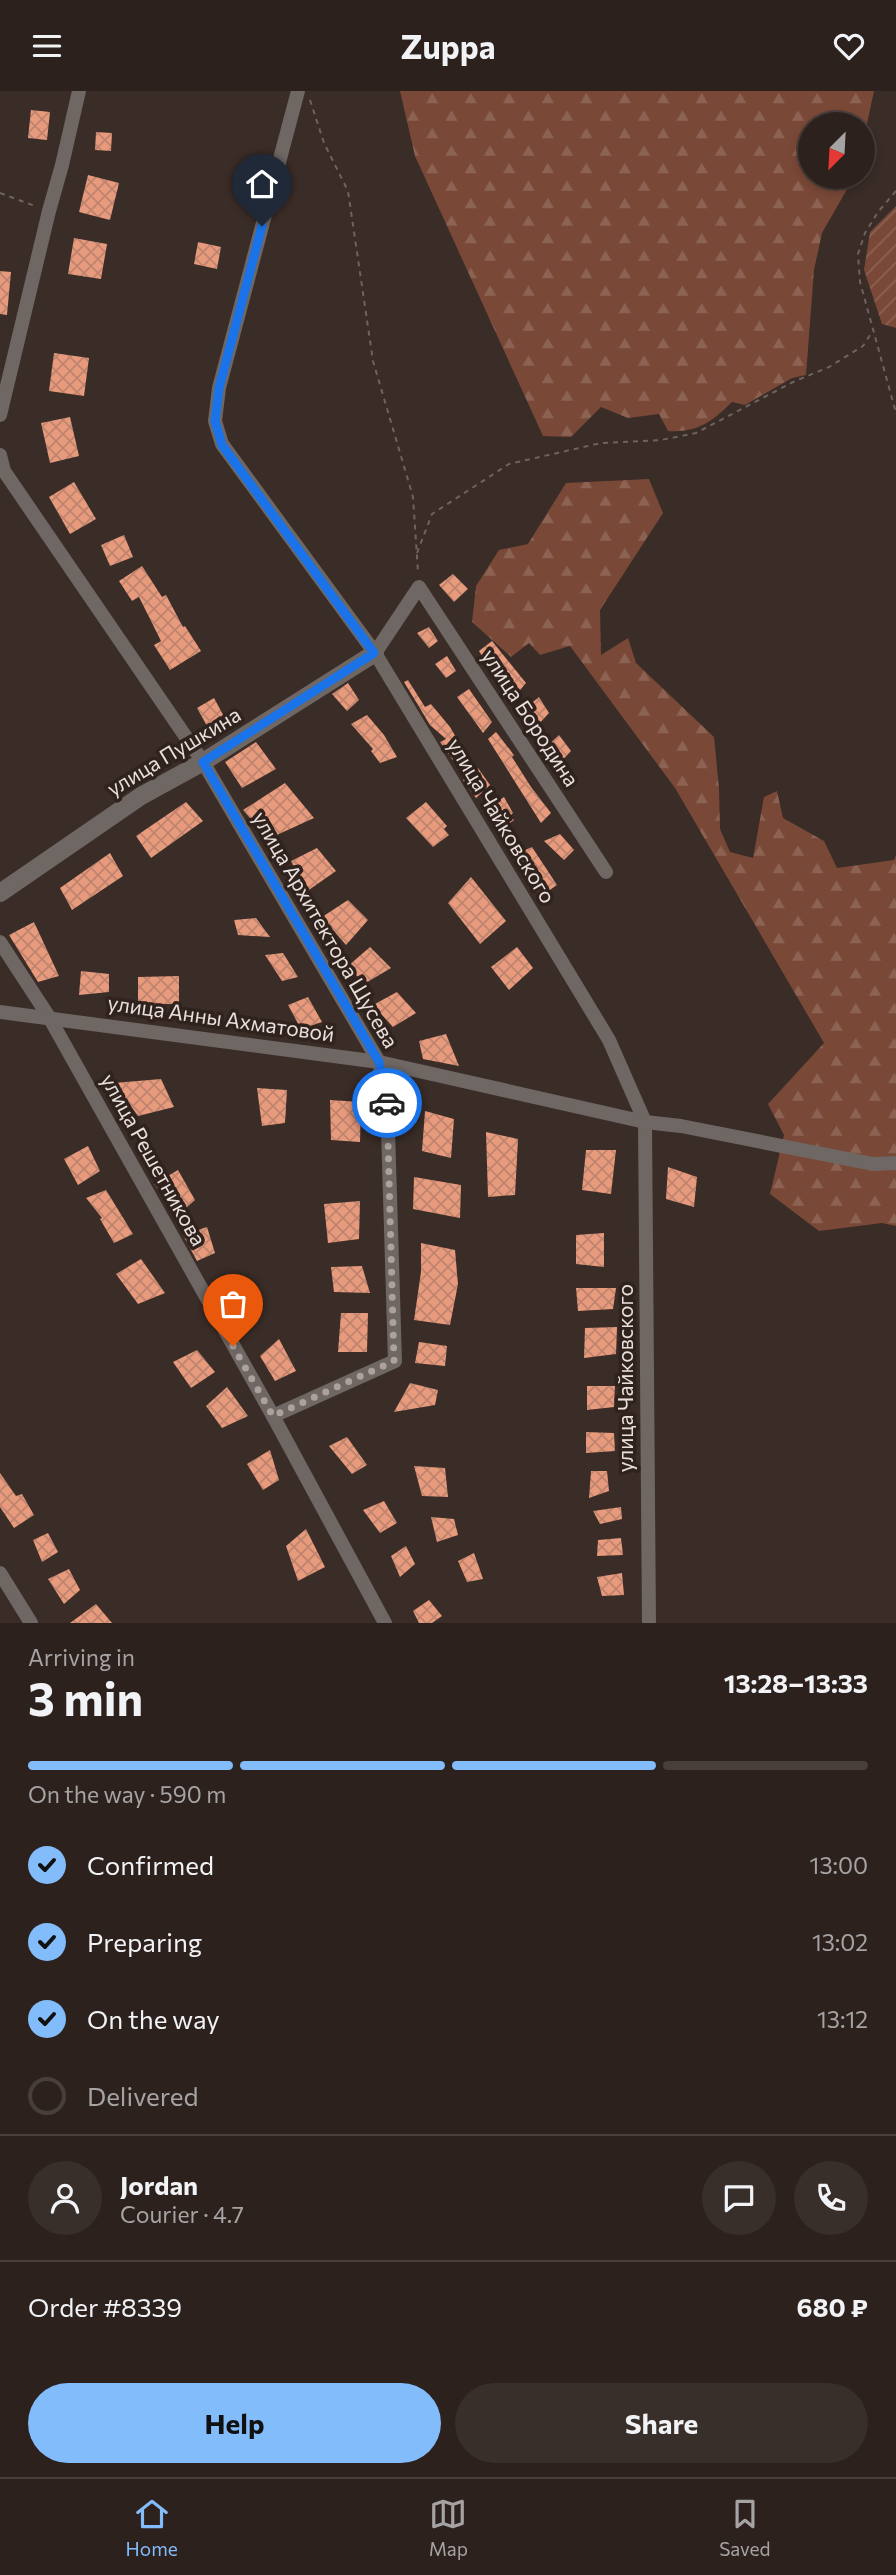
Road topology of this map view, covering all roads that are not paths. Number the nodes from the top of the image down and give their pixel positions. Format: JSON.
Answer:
{"nodes":[{"id":1,"x":79,"y":91,"type":"edge"},
{"id":2,"x":298,"y":91,"type":"edge"},
{"id":3,"x":0,"y":415,"type":"edge"},
{"id":4,"x":0,"y":455,"type":"edge"},
{"id":5,"x":374,"y":653,"type":"junction"},
{"id":6,"x":203,"y":762,"type":"junction"},
{"id":7,"x":606,"y":872,"type":"dead end"},
{"id":8,"x":0,"y":893,"type":"edge"},
{"id":9,"x":0,"y":942,"type":"edge"},
{"id":10,"x":0,"y":1012,"type":"edge"},
{"id":11,"x":49,"y":1017,"type":"junction"},
{"id":12,"x":379,"y":1062,"type":"junction"},
{"id":13,"x":645,"y":1122,"type":"junction"},
{"id":14,"x":896,"y":1163,"type":"edge"},
{"id":15,"x":273,"y":1416,"type":"junction"},
{"id":16,"x":0,"y":1573,"type":"edge"},
{"id":17,"x":31,"y":1623,"type":"edge"},
{"id":18,"x":385,"y":1623,"type":"edge"},
{"id":19,"x":649,"y":1623,"type":"edge"}],
"edges":[{"from":1,"to":3,"type":"street"},
{"from":2,"to":5,"type":"street","name":"улица Чайковского"},
{"from":4,"to":6,"type":"street","name":"улица Архитектора Щусева"},
{"from":5,"to":6,"type":"street","name":"улица Пушкина"},
{"from":5,"to":7,"type":"street","name":"улица Бородина"},
{"from":5,"to":13,"type":"street","name":"улица Чайковского"},
{"from":6,"to":8,"type":"street","name":"улица Пушкина"},
{"from":6,"to":12,"type":"street","name":"улица Архитектора Щусева"},
{"from":9,"to":11,"type":"street","name":"улица Решетникова"},
{"from":10,"to":11,"type":"street","name":"улица Анны Ахматовой"},
{"from":11,"to":12,"type":"street","name":"улица Анны Ахматовой"},
{"from":11,"to":15,"type":"street","name":"улица Решетникова"},
{"from":12,"to":13,"type":"street","name":"улица Анны Ахматовой"},
{"from":12,"to":15,"type":"street","name":"улица Архитектора Щусева"},
{"from":13,"to":14,"type":"street","name":"улица Анны Ахматовой"},
{"from":13,"to":19,"type":"street","name":"улица Чайковского"},
{"from":15,"to":18,"type":"street","name":"улица Решетникова"},
{"from":16,"to":17,"type":"street"}]}
